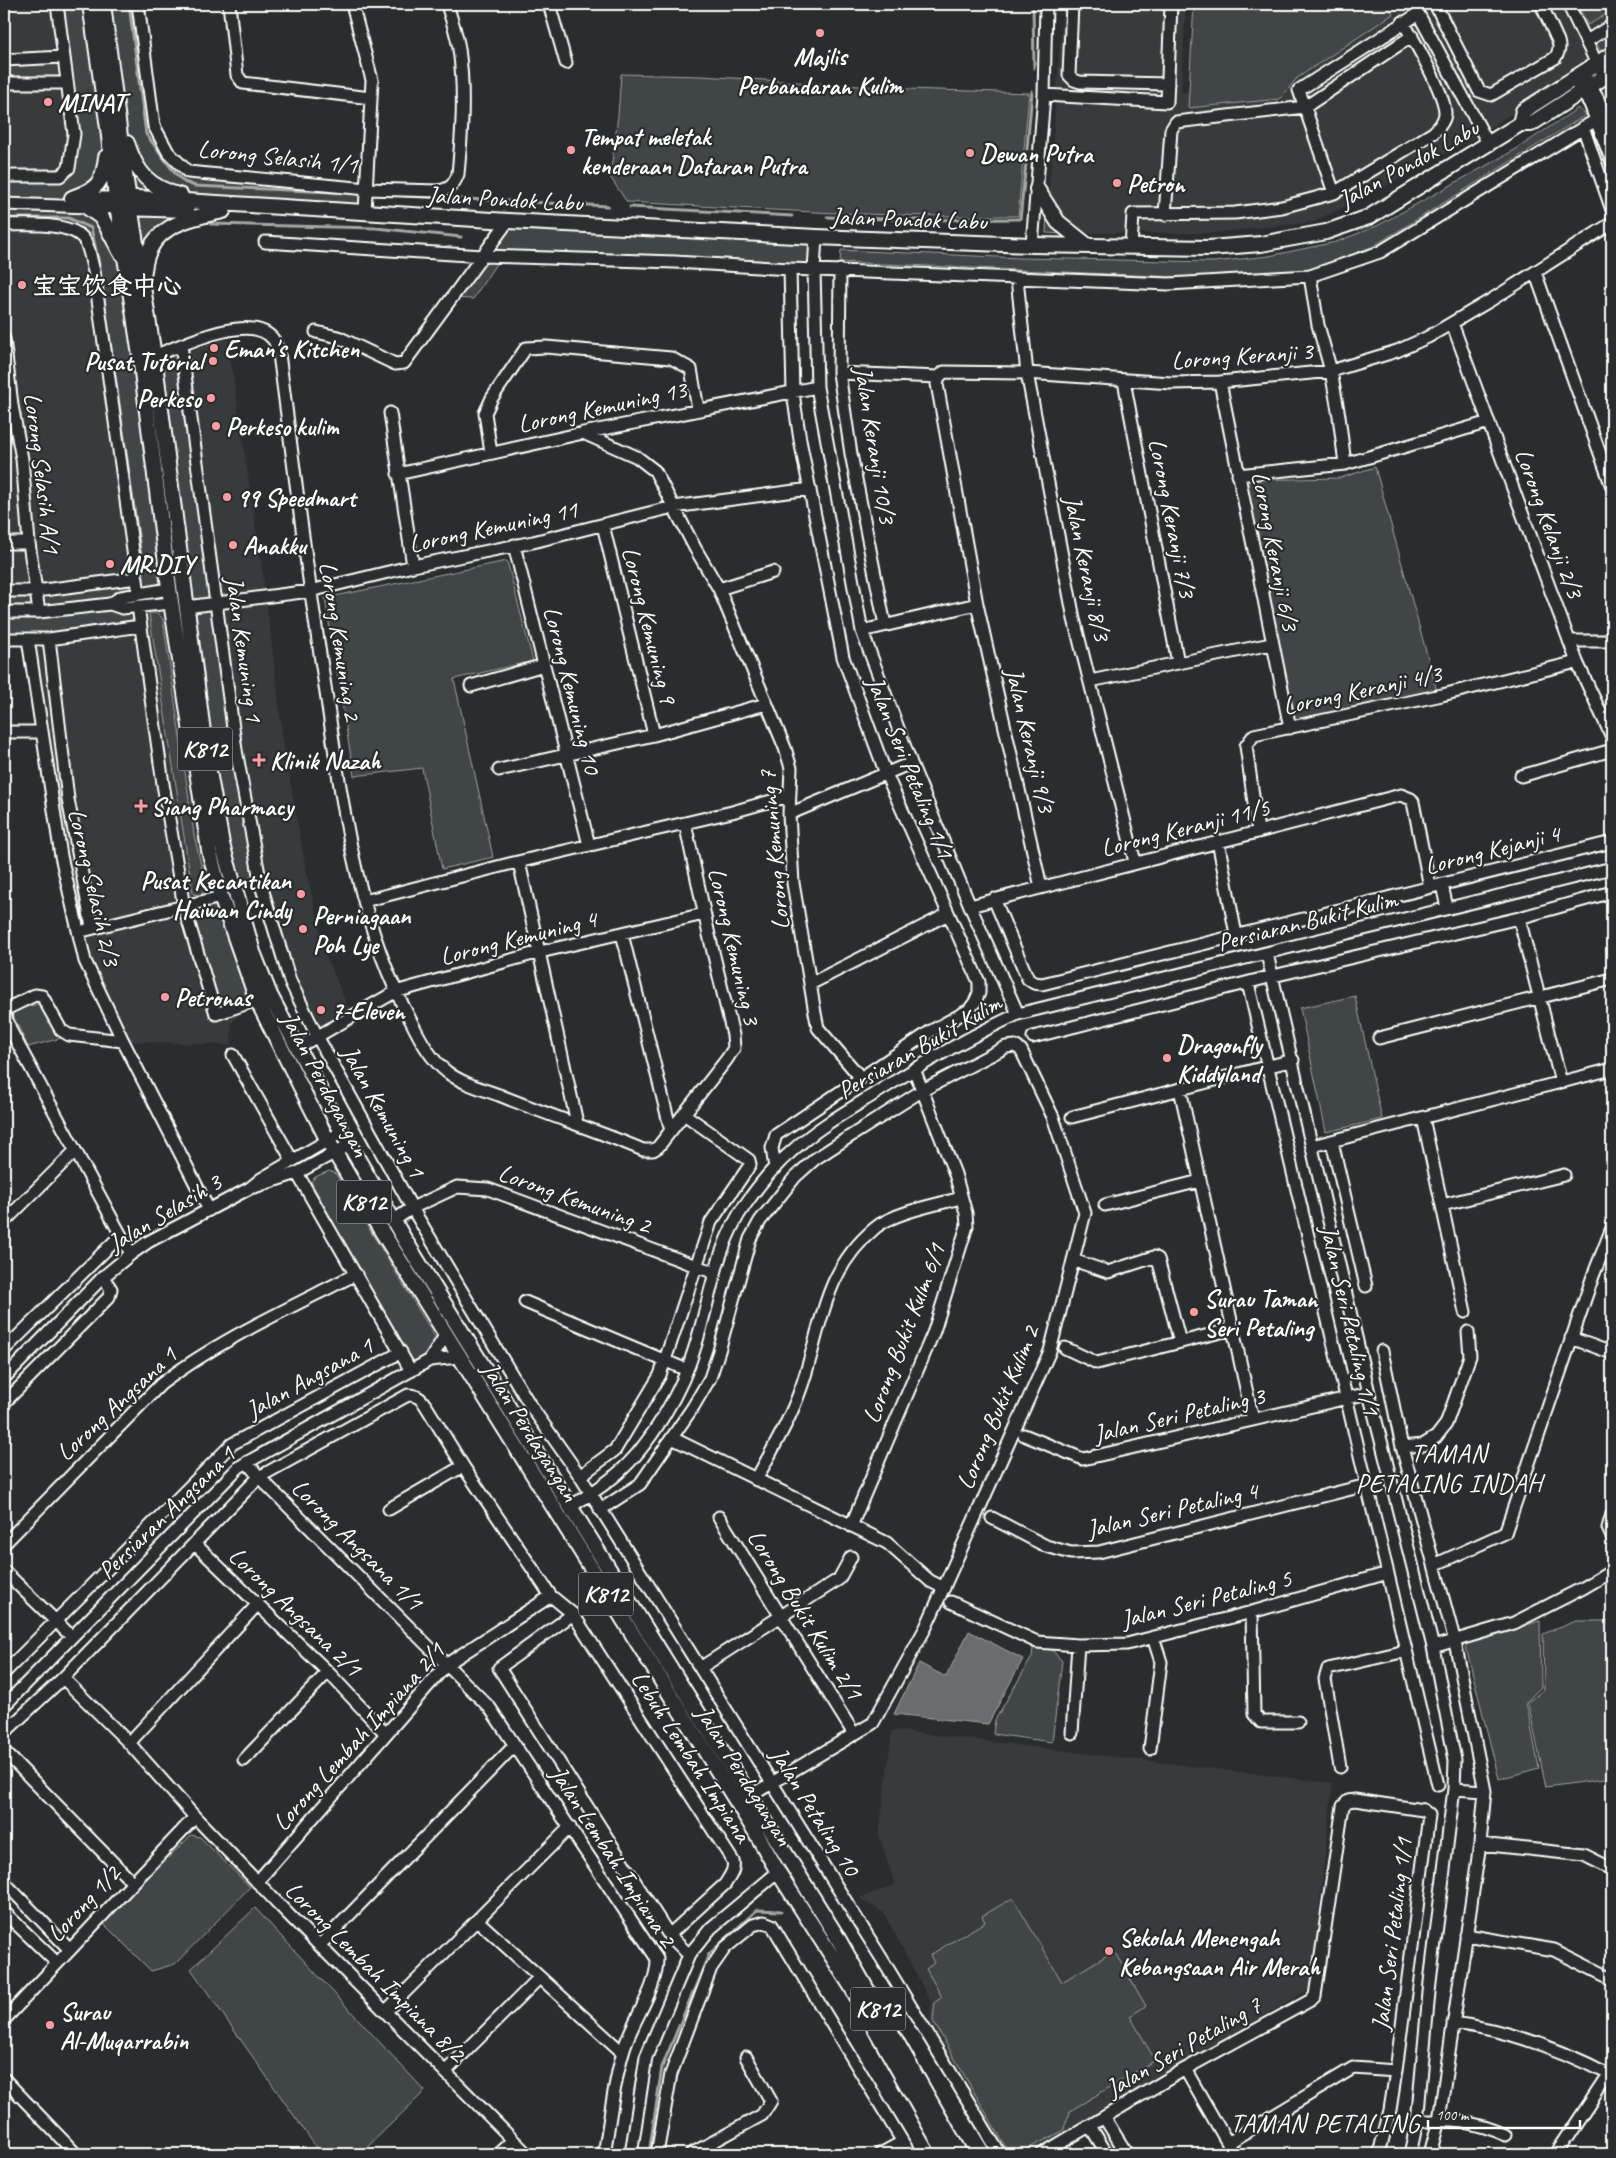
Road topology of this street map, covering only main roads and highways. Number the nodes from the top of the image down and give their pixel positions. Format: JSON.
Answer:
{"nodes":[{"id":1,"x":90,"y":4,"type":"edge"},
{"id":2,"x":103,"y":4,"type":"edge"},
{"id":3,"x":1612,"y":54,"type":"edge"},
{"id":4,"x":1609,"y":74,"type":"edge"},
{"id":5,"x":118,"y":119,"type":"junction"},
{"id":6,"x":1520,"y":124,"type":"junction"},
{"id":7,"x":109,"y":134,"type":"junction"},
{"id":8,"x":1037,"y":189,"type":"road end"},
{"id":9,"x":72,"y":198,"type":"road end"},
{"id":10,"x":124,"y":203,"type":"junction"},
{"id":11,"x":87,"y":207,"type":"road end"},
{"id":12,"x":222,"y":207,"type":"junction"},
{"id":13,"x":1088,"y":246,"type":"junction"},
{"id":14,"x":127,"y":265,"type":"junction"},
{"id":15,"x":144,"y":294,"type":"junction"},
{"id":16,"x":946,"y":2154,"type":"edge"},
{"id":17,"x":960,"y":2154,"type":"edge"}],
"edges":[{"from":1,"to":7,"type":"main road","name":"Jalan Perdagangan","number":"K812"},
{"from":2,"to":5,"type":"main road","name":"Jalan Perdagangan","number":"K812"},
{"from":3,"to":6,"type":"main road","name":"Jalan Pondok Labu"},
{"from":4,"to":6,"type":"main road","name":"Jalan Pondok Labu"},
{"from":5,"to":10,"type":"main road","name":"Jalan Perdagangan","number":"K812"},
{"from":5,"to":12,"type":"main road"},
{"from":6,"to":13,"type":"main road","name":"Jalan Pondok Labu"},
{"from":7,"to":9,"type":"main road"},
{"from":7,"to":10,"type":"main road","name":"Jalan Perdagangan","number":"K812"},
{"from":8,"to":13,"type":"main road"},
{"from":10,"to":12,"type":"main road","name":"Jalan Pondok Labu"},
{"from":10,"to":14,"type":"main road","name":"Jalan Perdagangan","number":"K812"},
{"from":10,"to":15,"type":"main road","name":"Jalan Perdagangan","number":"K812"},
{"from":11,"to":14,"type":"main road"},
{"from":12,"to":13,"type":"main road","name":"Jalan Pondok Labu"},
{"from":12,"to":15,"type":"main road"},
{"from":14,"to":16,"type":"main road","name":"Jalan Perdagangan","number":"K812"},
{"from":15,"to":17,"type":"main road","name":"Jalan Perdagangan","number":"K812"}]}
